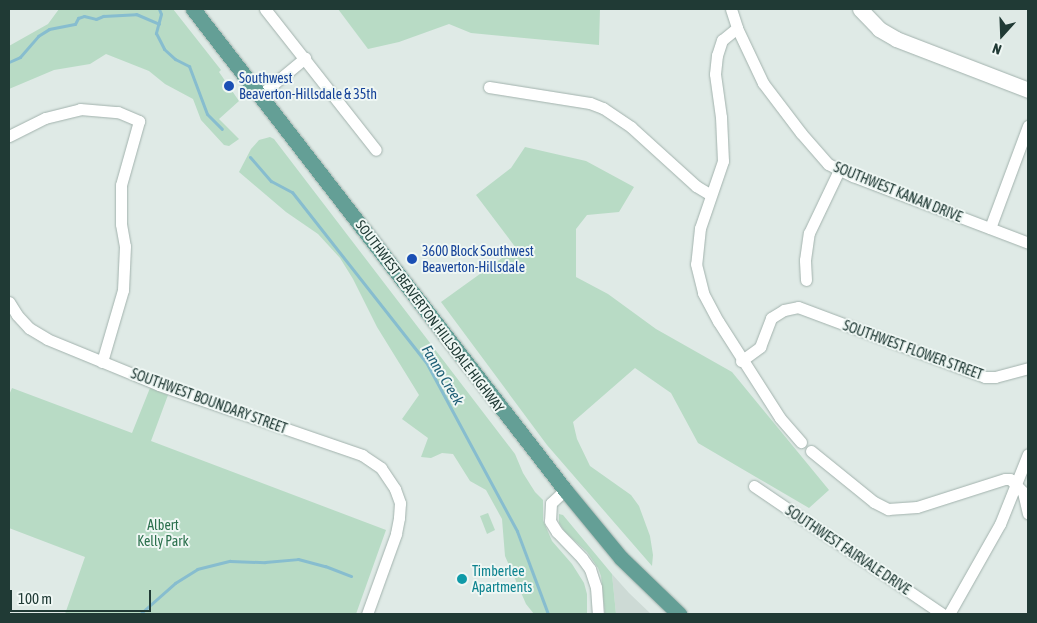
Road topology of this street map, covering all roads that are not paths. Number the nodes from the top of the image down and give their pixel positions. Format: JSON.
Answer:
{"nodes":[{"id":1,"x":193,"y":9,"type":"edge"},
{"id":2,"x":265,"y":9,"type":"edge"},
{"id":3,"x":731,"y":9,"type":"edge"},
{"id":4,"x":860,"y":9,"type":"edge"},
{"id":5,"x":737,"y":28,"type":"junction"},
{"id":6,"x":305,"y":58,"type":"junction"},
{"id":7,"x":489,"y":87,"type":"dead end"},
{"id":8,"x":1028,"y":90,"type":"edge"},
{"id":9,"x":260,"y":96,"type":"junction"},
{"id":10,"x":1028,"y":126,"type":"edge"},
{"id":11,"x":9,"y":136,"type":"edge"},
{"id":12,"x":376,"y":150,"type":"dead end"},
{"id":13,"x":839,"y":170,"type":"junction"},
{"id":14,"x":711,"y":196,"type":"junction"},
{"id":15,"x":990,"y":228,"type":"junction"},
{"id":16,"x":1028,"y":242,"type":"edge"},
{"id":17,"x":806,"y":280,"type":"dead end"},
{"id":18,"x":9,"y":302,"type":"edge"},
{"id":19,"x":13,"y":318,"type":"edge"},
{"id":20,"x":741,"y":361,"type":"junction"},
{"id":21,"x":102,"y":362,"type":"junction"},
{"id":22,"x":1028,"y":368,"type":"edge"},
{"id":23,"x":801,"y":442,"type":"dead end"},
{"id":24,"x":811,"y":451,"type":"dead end"},
{"id":25,"x":1028,"y":454,"type":"edge"},
{"id":26,"x":1017,"y":485,"type":"junction"},
{"id":27,"x":754,"y":486,"type":"dead end"},
{"id":28,"x":565,"y":490,"type":"junction"},
{"id":29,"x":1028,"y":513,"type":"edge"},
{"id":30,"x":367,"y":614,"type":"edge"},
{"id":31,"x":598,"y":614,"type":"edge"},
{"id":32,"x":679,"y":614,"type":"edge"},
{"id":33,"x":942,"y":614,"type":"edge"},
{"id":34,"x":949,"y":614,"type":"edge"}],
"edges":[{"from":1,"to":9,"type":"main road","name":"SOUTHWEST BEAVERTON HILLSDALE HIGHWAY"},
{"from":2,"to":6,"type":"street"},
{"from":3,"to":5,"type":"street","name":"SOUTHWEST KANAN DRIVE"},
{"from":4,"to":8,"type":"street"},
{"from":5,"to":13,"type":"street","name":"SOUTHWEST KANAN DRIVE"},
{"from":5,"to":14,"type":"street"},
{"from":6,"to":9,"type":"street"},
{"from":6,"to":12,"type":"street"},
{"from":7,"to":14,"type":"street"},
{"from":9,"to":28,"type":"main road","name":"SOUTHWEST BEAVERTON HILLSDALE HIGHWAY"},
{"from":10,"to":15,"type":"street"},
{"from":11,"to":21,"type":"street"},
{"from":13,"to":15,"type":"street","name":"SOUTHWEST KANAN DRIVE"},
{"from":13,"to":17,"type":"street"},
{"from":14,"to":20,"type":"street"},
{"from":15,"to":16,"type":"street","name":"SOUTHWEST KANAN DRIVE"},
{"from":18,"to":19,"type":"street","name":"SOUTHWEST BOUNDARY STREET"},
{"from":19,"to":21,"type":"street","name":"SOUTHWEST BOUNDARY STREET"},
{"from":20,"to":22,"type":"street","name":"SOUTHWEST FLOWER STREET"},
{"from":20,"to":23,"type":"street"},
{"from":21,"to":30,"type":"street","name":"SOUTHWEST BOUNDARY STREET"},
{"from":24,"to":26,"type":"street"},
{"from":25,"to":26,"type":"street"},
{"from":26,"to":29,"type":"street"},
{"from":26,"to":34,"type":"street"},
{"from":27,"to":33,"type":"street","name":"SOUTHWEST FAIRVALE DRIVE"},
{"from":28,"to":31,"type":"street"},
{"from":28,"to":32,"type":"main road","name":"SOUTHWEST BEAVERTON HILLSDALE HIGHWAY"}]}
